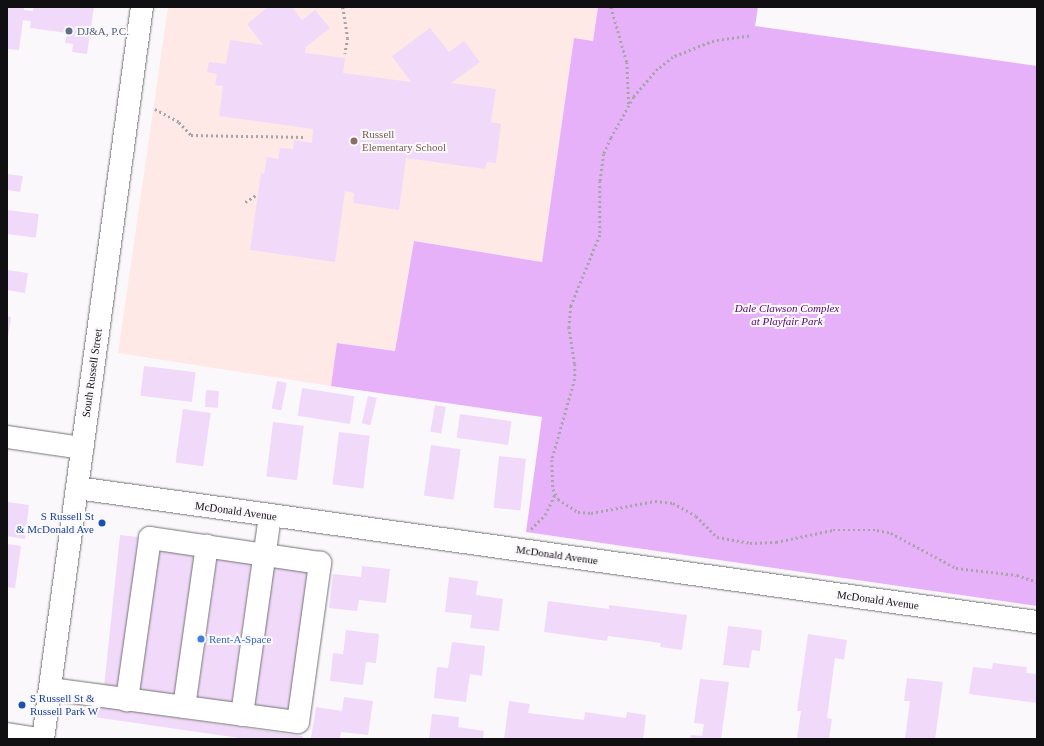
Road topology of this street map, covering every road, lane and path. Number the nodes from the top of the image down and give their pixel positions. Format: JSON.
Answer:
{"nodes":[{"id":1,"x":142,"y":7,"type":"edge"},
{"id":2,"x":343,"y":7,"type":"edge"},
{"id":3,"x":611,"y":7,"type":"edge"},
{"id":4,"x":749,"y":36,"type":"dead end"},
{"id":5,"x":345,"y":54,"type":"dead end"},
{"id":6,"x":629,"y":106,"type":"junction"},
{"id":7,"x":155,"y":109,"type":"dead end"},
{"id":8,"x":305,"y":137,"type":"dead end"},
{"id":9,"x":256,"y":195,"type":"dead end"},
{"id":10,"x":245,"y":202,"type":"dead end"},
{"id":11,"x":7,"y":437,"type":"edge"},
{"id":12,"x":82,"y":448,"type":"junction"},
{"id":13,"x":77,"y":488,"type":"junction"},
{"id":14,"x":555,"y":493,"type":"junction"},
{"id":15,"x":270,"y":515,"type":"junction"},
{"id":16,"x":531,"y":529,"type":"dead end"},
{"id":17,"x":207,"y":546,"type":"junction"},
{"id":18,"x":264,"y":555,"type":"junction"},
{"id":19,"x":1037,"y":582,"type":"edge"},
{"id":20,"x":1037,"y":622,"type":"edge"},
{"id":21,"x":50,"y":689,"type":"junction"},
{"id":22,"x":127,"y":700,"type":"junction"},
{"id":23,"x":184,"y":707,"type":"junction"},
{"id":24,"x":242,"y":715,"type":"junction"},
{"id":25,"x":7,"y":734,"type":"edge"},
{"id":26,"x":39,"y":739,"type":"edge"},
{"id":27,"x":43,"y":739,"type":"edge"}],
"edges":[{"from":1,"to":12,"type":"street","name":"South Russell Street"},
{"from":2,"to":5,"type":"path"},
{"from":3,"to":6,"type":"path"},
{"from":4,"to":6,"type":"path"},
{"from":6,"to":14,"type":"path"},
{"from":7,"to":8,"type":"path"},
{"from":9,"to":10,"type":"path"},
{"from":11,"to":12,"type":"street"},
{"from":12,"to":13,"type":"street","name":"South Russell Street"},
{"from":13,"to":15,"type":"street","name":"McDonald Avenue"},
{"from":13,"to":21,"type":"street","name":"South Russell Street"},
{"from":14,"to":16,"type":"path"},
{"from":14,"to":19,"type":"path"},
{"from":15,"to":18,"type":"street"},
{"from":15,"to":20,"type":"street","name":"McDonald Avenue"},
{"from":17,"to":18,"type":"street"},
{"from":17,"to":22,"type":"street"},
{"from":17,"to":23,"type":"street"},
{"from":18,"to":24,"type":"street"},
{"from":18,"to":24,"type":"street"},
{"from":21,"to":22,"type":"street"},
{"from":21,"to":27,"type":"street","name":"South Russell Street"},
{"from":22,"to":23,"type":"street"},
{"from":23,"to":24,"type":"street"},
{"from":25,"to":26,"type":"street"}]}
